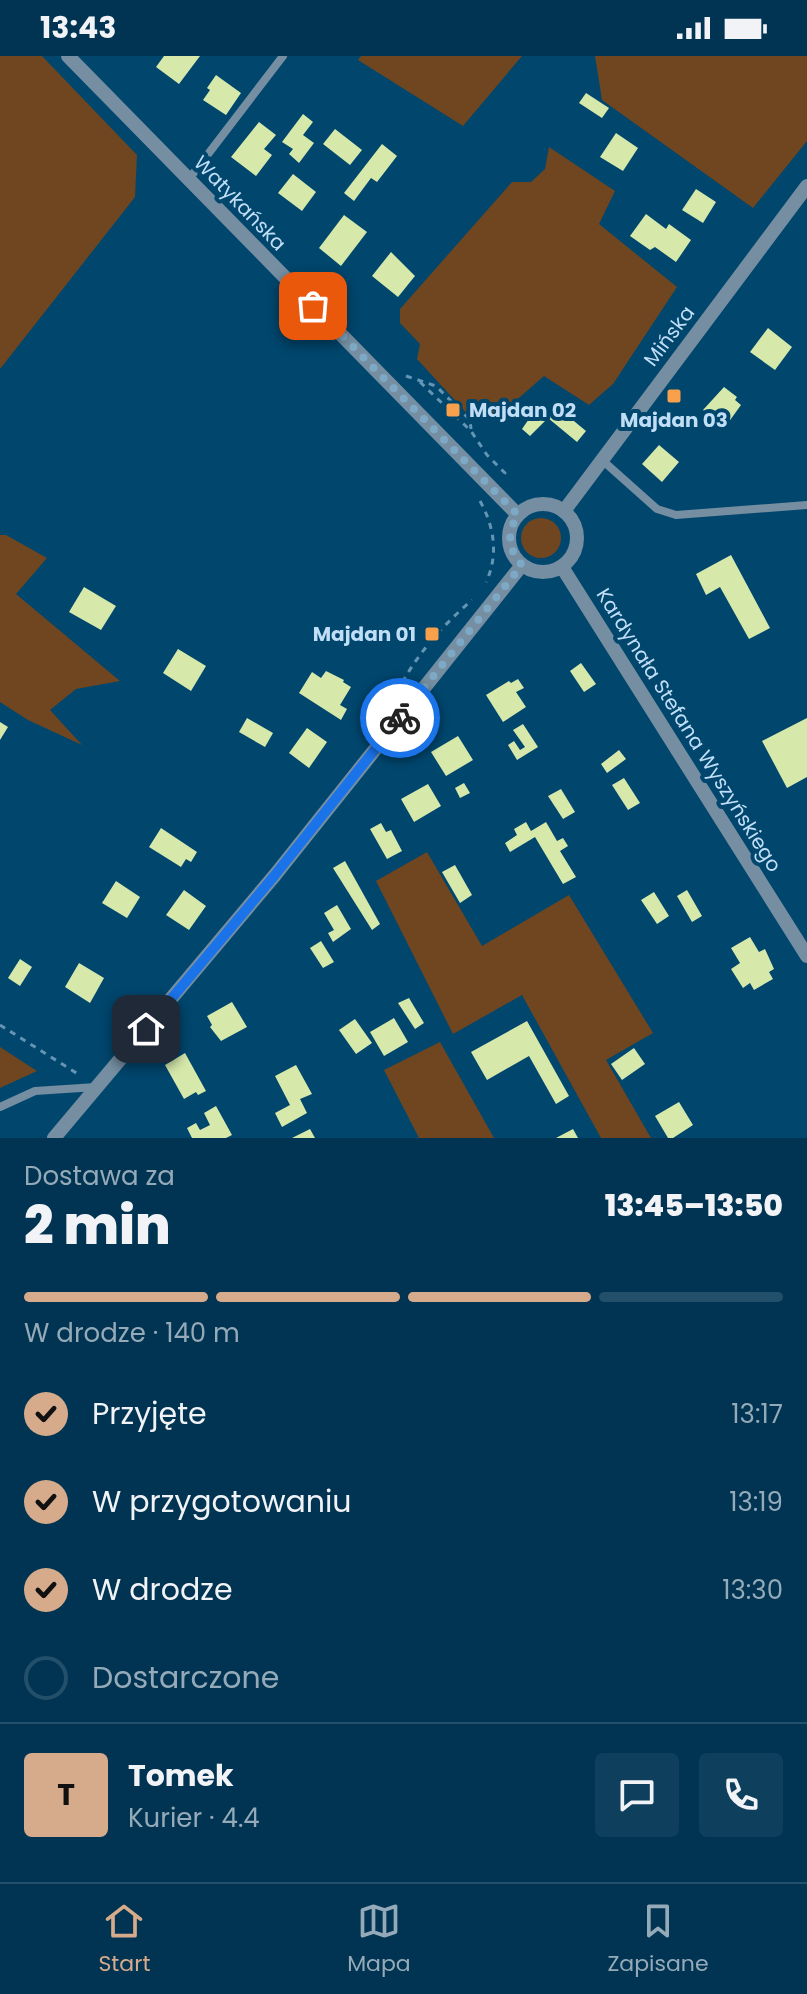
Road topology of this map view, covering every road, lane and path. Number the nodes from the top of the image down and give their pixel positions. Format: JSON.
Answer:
{"nodes":[{"id":1,"x":68,"y":56,"type":"edge"},
{"id":2,"x":283,"y":56,"type":"edge"},
{"id":3,"x":189,"y":179,"type":"junction"},
{"id":4,"x":807,"y":186,"type":"edge"},
{"id":5,"x":471,"y":431,"type":"junction"},
{"id":6,"x":602,"y":460,"type":"junction"},
{"id":7,"x":501,"y":478,"type":"dead end"},
{"id":8,"x":483,"y":497,"type":"dead end"},
{"id":9,"x":807,"y":505,"type":"edge"},
{"id":10,"x":564,"y":511,"type":"junction"},
{"id":11,"x":518,"y":515,"type":"junction"},
{"id":12,"x":522,"y":565,"type":"junction"},
{"id":13,"x":562,"y":567,"type":"junction"},
{"id":14,"x":485,"y":584,"type":"dead end"},
{"id":15,"x":480,"y":593,"type":"dead end"},
{"id":16,"x":394,"y":701,"type":"dead end"},
{"id":17,"x":807,"y":956,"type":"edge"},
{"id":18,"x":0,"y":1025,"type":"edge"},
{"id":19,"x":97,"y":1087,"type":"junction"},
{"id":20,"x":0,"y":1107,"type":"edge"},
{"id":21,"x":54,"y":1138,"type":"edge"}],
"edges":[{"from":1,"to":3,"type":"street","name":"Watykańska"},
{"from":2,"to":3,"type":"street"},
{"from":3,"to":11,"type":"street","name":"Watykańska"},
{"from":4,"to":6,"type":"street","name":"Mińska"},
{"from":5,"to":5,"type":"path"},
{"from":5,"to":7,"type":"path"},
{"from":6,"to":9,"type":"street"},
{"from":6,"to":10,"type":"street","name":"Mińska"},
{"from":8,"to":14,"type":"path"},
{"from":10,"to":11,"type":"street"},
{"from":10,"to":13,"type":"street"},
{"from":11,"to":12,"type":"street"},
{"from":12,"to":13,"type":"street"},
{"from":12,"to":19,"type":"street"},
{"from":13,"to":17,"type":"street","name":"Kardynała Stefana Wyszyńskiego"},
{"from":15,"to":16,"type":"path"},
{"from":18,"to":19,"type":"path"},
{"from":19,"to":20,"type":"street"},
{"from":19,"to":21,"type":"street"}]}
